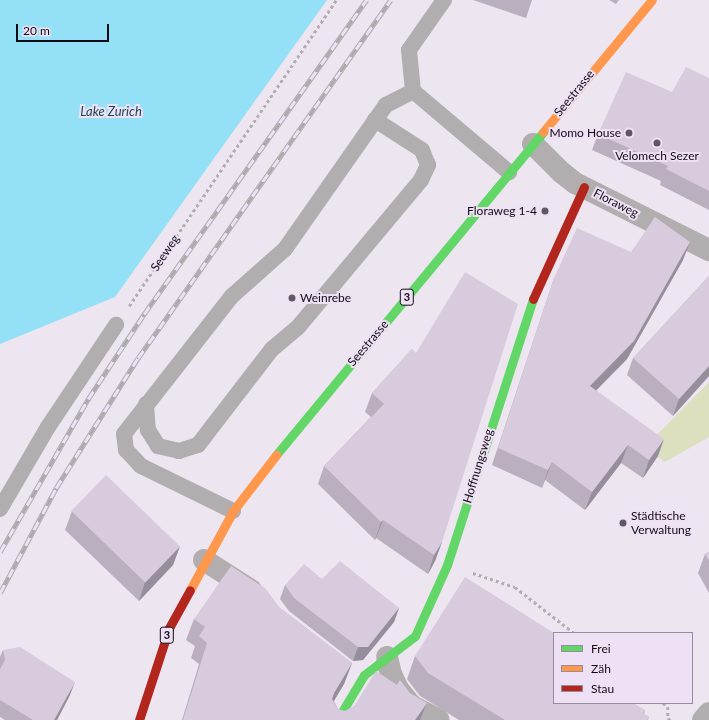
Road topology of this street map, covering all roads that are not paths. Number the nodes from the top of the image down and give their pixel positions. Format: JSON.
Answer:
{"nodes":[{"id":1,"x":444,"y":0,"type":"edge"},
{"id":2,"x":652,"y":0,"type":"edge"},
{"id":3,"x":413,"y":91,"type":"junction"},
{"id":4,"x":375,"y":120,"type":"junction"},
{"id":5,"x":533,"y":144,"type":"junction"},
{"id":6,"x":509,"y":172,"type":"junction"},
{"id":7,"x":584,"y":187,"type":"junction"},
{"id":8,"x":709,"y":250,"type":"edge"},
{"id":9,"x":116,"y":325,"type":"road end"},
{"id":10,"x":146,"y":404,"type":"junction"},
{"id":11,"x":0,"y":510,"type":"edge"},
{"id":12,"x":233,"y":511,"type":"junction"},
{"id":13,"x":204,"y":560,"type":"junction"},
{"id":14,"x":266,"y":600,"type":"edge"},
{"id":15,"x":387,"y":657,"type":"junction"},
{"id":16,"x":342,"y":668,"type":"edge"},
{"id":17,"x":364,"y":675,"type":"junction"},
{"id":18,"x":709,"y":713,"type":"edge"},
{"id":19,"x":139,"y":720,"type":"edge"},
{"id":20,"x":337,"y":720,"type":"edge"},
{"id":21,"x":438,"y":720,"type":"edge"},
{"id":22,"x":703,"y":720,"type":"edge"}],
"edges":[{"from":1,"to":3,"type":"lane"},
{"from":2,"to":5,"type":"main road","name":"Seestrasse","number":"3"},
{"from":3,"to":4,"type":"lane"},
{"from":3,"to":6,"type":"lane"},
{"from":4,"to":10,"type":"lane"},
{"from":4,"to":10,"type":"lane"},
{"from":5,"to":6,"type":"main road","name":"Seestrasse","number":"3"},
{"from":5,"to":7,"type":"street","name":"Floraweg"},
{"from":6,"to":12,"type":"main road","name":"Seestrasse","number":"3"},
{"from":7,"to":8,"type":"street","name":"Floraweg"},
{"from":7,"to":15,"type":"main road","name":"Hoffnungsweg"},
{"from":9,"to":11,"type":"lane"},
{"from":10,"to":12,"type":"lane"},
{"from":12,"to":13,"type":"main road","name":"Seestrasse","number":"3"},
{"from":13,"to":14,"type":"street"},
{"from":13,"to":19,"type":"main road","name":"Seestrasse","number":"3"},
{"from":15,"to":17,"type":"main road","name":"Hoffnungsweg"},
{"from":15,"to":21,"type":"street"},
{"from":16,"to":17,"type":"street"},
{"from":17,"to":20,"type":"main road","name":"Hoffnungsweg"},
{"from":18,"to":22,"type":"street"}]}
